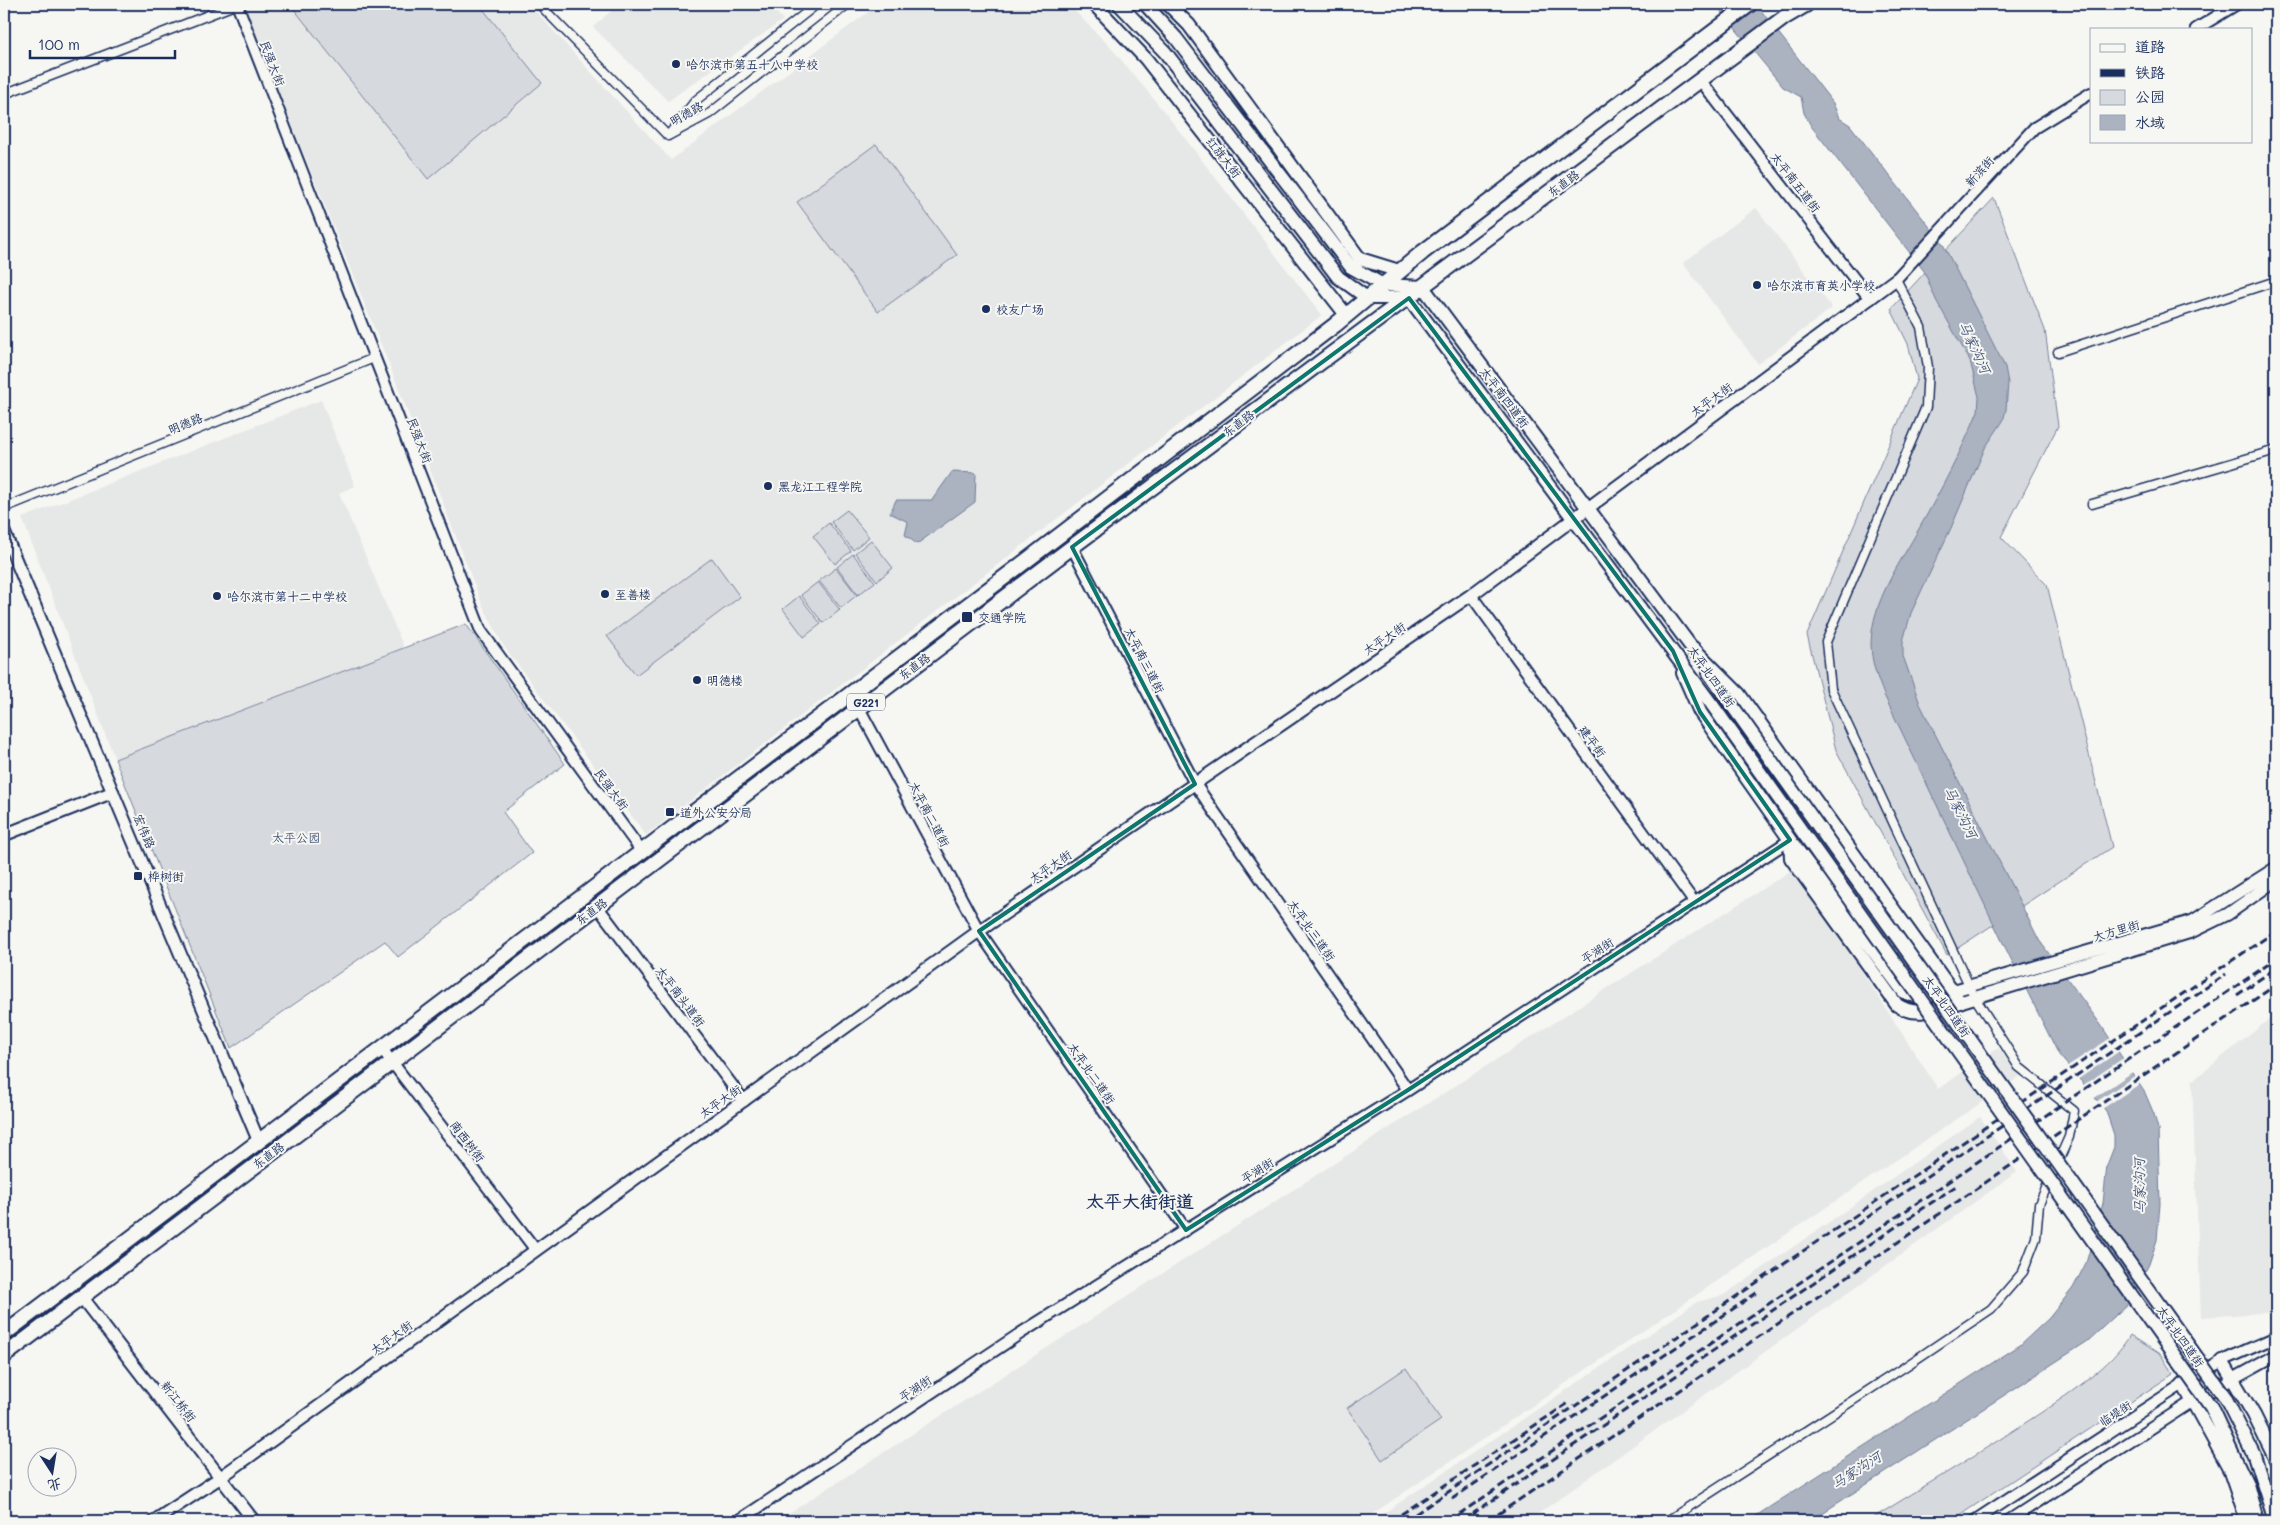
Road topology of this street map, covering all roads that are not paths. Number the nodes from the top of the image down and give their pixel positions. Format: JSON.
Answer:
{"nodes":[{"id":1,"x":237,"y":4,"type":"edge"},
{"id":2,"x":539,"y":4,"type":"edge"},
{"id":3,"x":817,"y":4,"type":"edge"},
{"id":4,"x":848,"y":4,"type":"edge"},
{"id":5,"x":1094,"y":4,"type":"edge"},
{"id":6,"x":1119,"y":4,"type":"edge"},
{"id":7,"x":1144,"y":4,"type":"edge"},
{"id":8,"x":1168,"y":4,"type":"edge"},
{"id":9,"x":1750,"y":4,"type":"edge"},
{"id":10,"x":1807,"y":4,"type":"edge"},
{"id":11,"x":2237,"y":4,"type":"edge"},
{"id":12,"x":2198,"y":28,"type":"edge"},
{"id":13,"x":1701,"y":81,"type":"junction"},
{"id":14,"x":4,"y":94,"type":"edge"},
{"id":15,"x":2090,"y":94,"type":"edge"},
{"id":16,"x":668,"y":136,"type":"junction"},
{"id":17,"x":1399,"y":271,"type":"junction"},
{"id":18,"x":1896,"y":279,"type":"junction"},
{"id":19,"x":2276,"y":281,"type":"edge"},
{"id":20,"x":1383,"y":285,"type":"junction"},
{"id":21,"x":1423,"y":287,"type":"junction"},
{"id":22,"x":1368,"y":298,"type":"junction"},
{"id":23,"x":1408,"y":298,"type":"junction"},
{"id":24,"x":1870,"y":298,"type":"junction"},
{"id":25,"x":1347,"y":316,"type":"junction"},
{"id":26,"x":2058,"y":352,"type":"dead end"},
{"id":27,"x":374,"y":358,"type":"junction"},
{"id":28,"x":2276,"y":450,"type":"edge"},
{"id":29,"x":2092,"y":504,"type":"dead end"},
{"id":30,"x":4,"y":508,"type":"edge"},
{"id":31,"x":1588,"y":508,"type":"junction"},
{"id":32,"x":1573,"y":518,"type":"junction"},
{"id":33,"x":4,"y":532,"type":"edge"},
{"id":34,"x":1072,"y":547,"type":"junction"},
{"id":35,"x":1472,"y":595,"type":"junction"},
{"id":36,"x":1692,"y":647,"type":"junction"},
{"id":37,"x":1673,"y":651,"type":"junction"},
{"id":38,"x":858,"y":708,"type":"junction"},
{"id":39,"x":1195,"y":784,"type":"junction"},
{"id":40,"x":113,"y":792,"type":"junction"},
{"id":41,"x":4,"y":835,"type":"edge"},
{"id":42,"x":1790,"y":840,"type":"junction"},
{"id":43,"x":642,"y":852,"type":"junction"},
{"id":44,"x":2276,"y":868,"type":"edge"},
{"id":45,"x":2276,"y":880,"type":"edge"},
{"id":46,"x":1694,"y":902,"type":"junction"},
{"id":47,"x":597,"y":906,"type":"junction"},
{"id":48,"x":978,"y":931,"type":"junction"},
{"id":49,"x":2090,"y":957,"type":"junction"},
{"id":50,"x":2005,"y":982,"type":"junction"},
{"id":51,"x":1969,"y":987,"type":"junction"},
{"id":52,"x":1952,"y":991,"type":"junction"},
{"id":53,"x":1975,"y":998,"type":"junction"},
{"id":54,"x":1960,"y":1002,"type":"junction"},
{"id":55,"x":382,"y":1049,"type":"junction"},
{"id":56,"x":392,"y":1062,"type":"junction"},
{"id":57,"x":1408,"y":1090,"type":"junction"},
{"id":58,"x":744,"y":1101,"type":"junction"},
{"id":59,"x":259,"y":1142,"type":"junction"},
{"id":60,"x":1186,"y":1230,"type":"junction"},
{"id":61,"x":535,"y":1249,"type":"junction"},
{"id":62,"x":82,"y":1298,"type":"junction"},
{"id":63,"x":4,"y":1334,"type":"edge"},
{"id":64,"x":2276,"y":1337,"type":"edge"},
{"id":65,"x":2276,"y":1355,"type":"edge"},
{"id":66,"x":4,"y":1356,"type":"edge"},
{"id":67,"x":2222,"y":1361,"type":"junction"},
{"id":68,"x":2233,"y":1379,"type":"junction"},
{"id":69,"x":2183,"y":1384,"type":"junction"},
{"id":70,"x":2193,"y":1401,"type":"junction"},
{"id":71,"x":2276,"y":1460,"type":"edge"},
{"id":72,"x":221,"y":1478,"type":"junction"},
{"id":73,"x":154,"y":1521,"type":"edge"},
{"id":74,"x":254,"y":1521,"type":"edge"},
{"id":75,"x":738,"y":1521,"type":"edge"},
{"id":76,"x":1667,"y":1521,"type":"edge"},
{"id":77,"x":1974,"y":1521,"type":"edge"},
{"id":78,"x":2008,"y":1521,"type":"edge"},
{"id":79,"x":2248,"y":1521,"type":"edge"},
{"id":80,"x":2257,"y":1521,"type":"edge"},
{"id":81,"x":2275,"y":1521,"type":"edge"}],
"edges":[{"from":1,"to":14,"type":"street"},
{"from":1,"to":27,"type":"street","name":"民强大街"},
{"from":2,"to":16,"type":"street"},
{"from":3,"to":16,"type":"street","name":"明德路"},
{"from":4,"to":16,"type":"street","name":"明德路"},
{"from":5,"to":25,"type":"main road","name":"红旗大街"},
{"from":6,"to":22,"type":"main road","name":"红旗大街"},
{"from":7,"to":20,"type":"main road"},
{"from":8,"to":17,"type":"main road"},
{"from":9,"to":17,"type":"highway","name":"东直路","number":"G221"},
{"from":10,"to":13,"type":"highway","name":"东直路","number":"G221"},
{"from":11,"to":12,"type":"street"},
{"from":13,"to":21,"type":"highway","name":"东直路","number":"G221"},
{"from":13,"to":24,"type":"street","name":"太平南五道街"},
{"from":15,"to":18,"type":"street","name":"新滨街"},
{"from":17,"to":20,"type":"highway","name":"东直路","number":"G221"},
{"from":18,"to":24,"type":"main road","name":"太平大街"},
{"from":18,"to":51,"type":"street"},
{"from":19,"to":26,"type":"street"},
{"from":20,"to":21,"type":"main road"},
{"from":20,"to":22,"type":"highway","name":"东直路","number":"G221"},
{"from":21,"to":23,"type":"highway","name":"东直路","number":"G221"},
{"from":21,"to":31,"type":"main road","name":"太平南四道街"},
{"from":22,"to":23,"type":"main road"},
{"from":22,"to":25,"type":"highway","name":"东直路","number":"G221"},
{"from":23,"to":32,"type":"main road","name":"太平南四道街"},
{"from":23,"to":34,"type":"highway","name":"东直路","number":"G221"},
{"from":24,"to":31,"type":"main road","name":"太平大街"},
{"from":25,"to":43,"type":"highway","name":"东直路","number":"G221"},
{"from":27,"to":30,"type":"street","name":"明德路"},
{"from":27,"to":43,"type":"street","name":"民强大街"},
{"from":28,"to":29,"type":"street"},
{"from":31,"to":32,"type":"main road","name":"太平大街"},
{"from":31,"to":36,"type":"main road","name":"太平北四道街"},
{"from":32,"to":35,"type":"main road","name":"太平大街"},
{"from":32,"to":37,"type":"main road","name":"太平北四道街"},
{"from":33,"to":40,"type":"main road","name":"宏伟路"},
{"from":34,"to":38,"type":"highway","name":"东直路","number":"G221"},
{"from":34,"to":39,"type":"street","name":"太平南三道街"},
{"from":35,"to":39,"type":"main road","name":"太平大街"},
{"from":35,"to":46,"type":"street","name":"建平街"},
{"from":36,"to":52,"type":"main road"},
{"from":36,"to":81,"type":"main road","name":"太平北四道街","bridge":true},
{"from":37,"to":42,"type":"main road"},
{"from":37,"to":80,"type":"main road","name":"太平北四道街","bridge":true},
{"from":38,"to":47,"type":"highway","name":"东直路","number":"G221"},
{"from":38,"to":48,"type":"street","name":"太平南二道街"},
{"from":39,"to":48,"type":"main road","name":"太平大街"},
{"from":39,"to":57,"type":"street","name":"太平北三道街"},
{"from":40,"to":41,"type":"main road"},
{"from":40,"to":59,"type":"main road","name":"宏伟路"},
{"from":42,"to":46,"type":"street","name":"平湖街"},
{"from":42,"to":52,"type":"main road"},
{"from":42,"to":54,"type":"main road"},
{"from":43,"to":55,"type":"highway","name":"东直路","number":"G221"},
{"from":44,"to":49,"type":"main road","name":"大方里街"},
{"from":45,"to":49,"type":"main road","name":"大方里街"},
{"from":46,"to":57,"type":"street","name":"平湖街"},
{"from":47,"to":56,"type":"highway","name":"东直路","number":"G221"},
{"from":47,"to":58,"type":"street","name":"太平南头道街"},
{"from":48,"to":58,"type":"main road","name":"太平大街"},
{"from":48,"to":60,"type":"street","name":"太平北二道街"},
{"from":49,"to":50,"type":"main road","name":"大方里街"},
{"from":50,"to":51,"type":"main road","name":"大方里街"},
{"from":50,"to":53,"type":"main road","name":"大方里街"},
{"from":51,"to":52,"type":"main road","name":"大方里街"},
{"from":51,"to":53,"type":"street"},
{"from":52,"to":54,"type":"main road"},
{"from":53,"to":54,"type":"main road","name":"大方里街"},
{"from":53,"to":76,"type":"street"},
{"from":55,"to":56,"type":"street","name":"南西树街"},
{"from":55,"to":59,"type":"highway","name":"东直路","number":"G221"},
{"from":56,"to":61,"type":"street","name":"南西树街"},
{"from":56,"to":62,"type":"highway","name":"东直路","number":"G221"},
{"from":57,"to":60,"type":"street","name":"平湖街"},
{"from":58,"to":61,"type":"main road","name":"太平大街"},
{"from":59,"to":63,"type":"highway","name":"东直路","number":"G221"},
{"from":60,"to":75,"type":"street","name":"平湖街"},
{"from":61,"to":72,"type":"main road","name":"太平大街"},
{"from":62,"to":66,"type":"highway","name":"东直路","number":"G221"},
{"from":62,"to":72,"type":"main road","name":"新江桥街"},
{"from":64,"to":67,"type":"street","name":"临堤街"},
{"from":65,"to":68,"type":"street"},
{"from":67,"to":68,"type":"main road","name":"太平北四道街"},
{"from":67,"to":69,"type":"street","name":"临堤街"},
{"from":68,"to":70,"type":"street"},
{"from":68,"to":71,"type":"main road","name":"太平北四道街"},
{"from":69,"to":70,"type":"main road"},
{"from":69,"to":77,"type":"street","name":"临堤街"},
{"from":70,"to":78,"type":"street"},
{"from":70,"to":79,"type":"main road"},
{"from":72,"to":73,"type":"main road","name":"太平大街"},
{"from":72,"to":74,"type":"main road","name":"新江桥街"}]}
